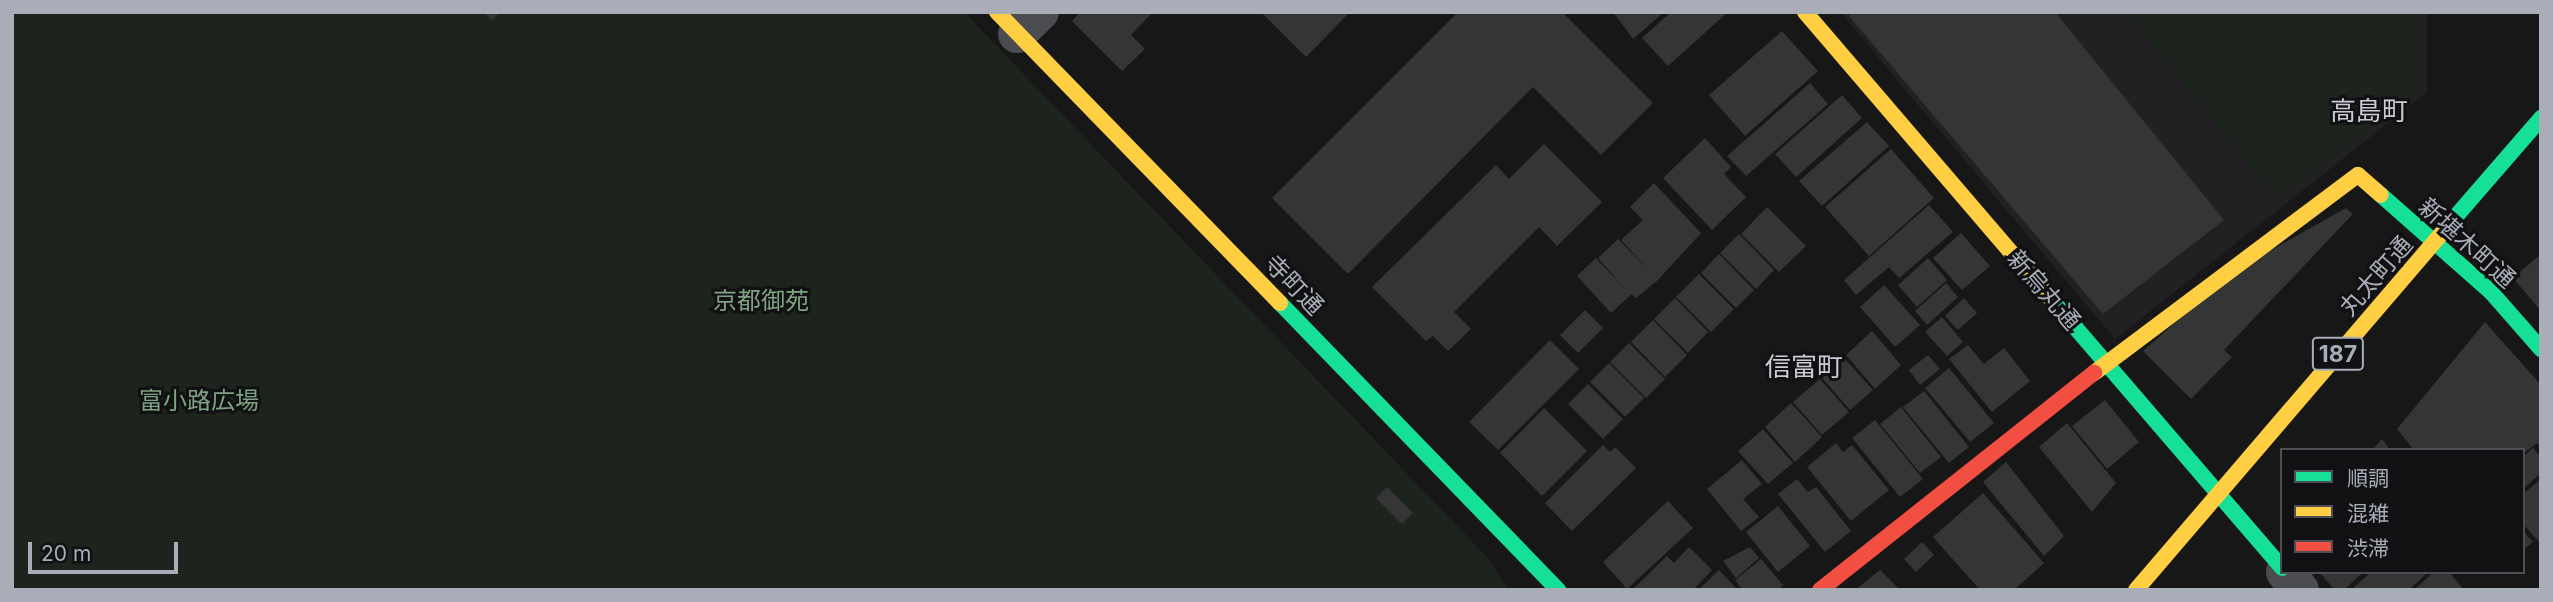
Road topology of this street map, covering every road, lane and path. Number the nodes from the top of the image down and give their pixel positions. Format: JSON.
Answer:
{"nodes":[{"id":1,"x":1805,"y":12,"type":"edge"},
{"id":2,"x":1018,"y":19,"type":"edge"},
{"id":3,"x":2541,"y":118,"type":"edge"},
{"id":4,"x":2434,"y":243,"type":"junction"},
{"id":5,"x":2541,"y":349,"type":"edge"},
{"id":6,"x":2106,"y":363,"type":"junction"},
{"id":7,"x":2219,"y":492,"type":"junction"},
{"id":8,"x":2280,"y":566,"type":"edge"},
{"id":9,"x":2286,"y":574,"type":"edge"},
{"id":10,"x":1558,"y":590,"type":"edge"},
{"id":11,"x":1820,"y":590,"type":"edge"},
{"id":12,"x":2136,"y":590,"type":"edge"},
{"id":13,"x":2300,"y":590,"type":"edge"}],
"edges":[{"from":1,"to":6,"type":"street","name":"新烏丸通"},
{"from":2,"to":10,"type":"street","name":"寺町通"},
{"from":3,"to":4,"type":"street","name":"丸太町通","number":"187"},
{"from":4,"to":5,"type":"street","name":"新堪木町通"},
{"from":4,"to":6,"type":"street","name":"新堪木町通"},
{"from":4,"to":7,"type":"street","name":"丸太町通","number":"187"},
{"from":6,"to":7,"type":"street","name":"新烏丸通"},
{"from":6,"to":11,"type":"street"},
{"from":7,"to":8,"type":"street","name":"新烏丸通"},
{"from":7,"to":12,"type":"street","name":"丸太町通","number":"187"},
{"from":9,"to":13,"type":"street","name":"新烏丸通"}]}
